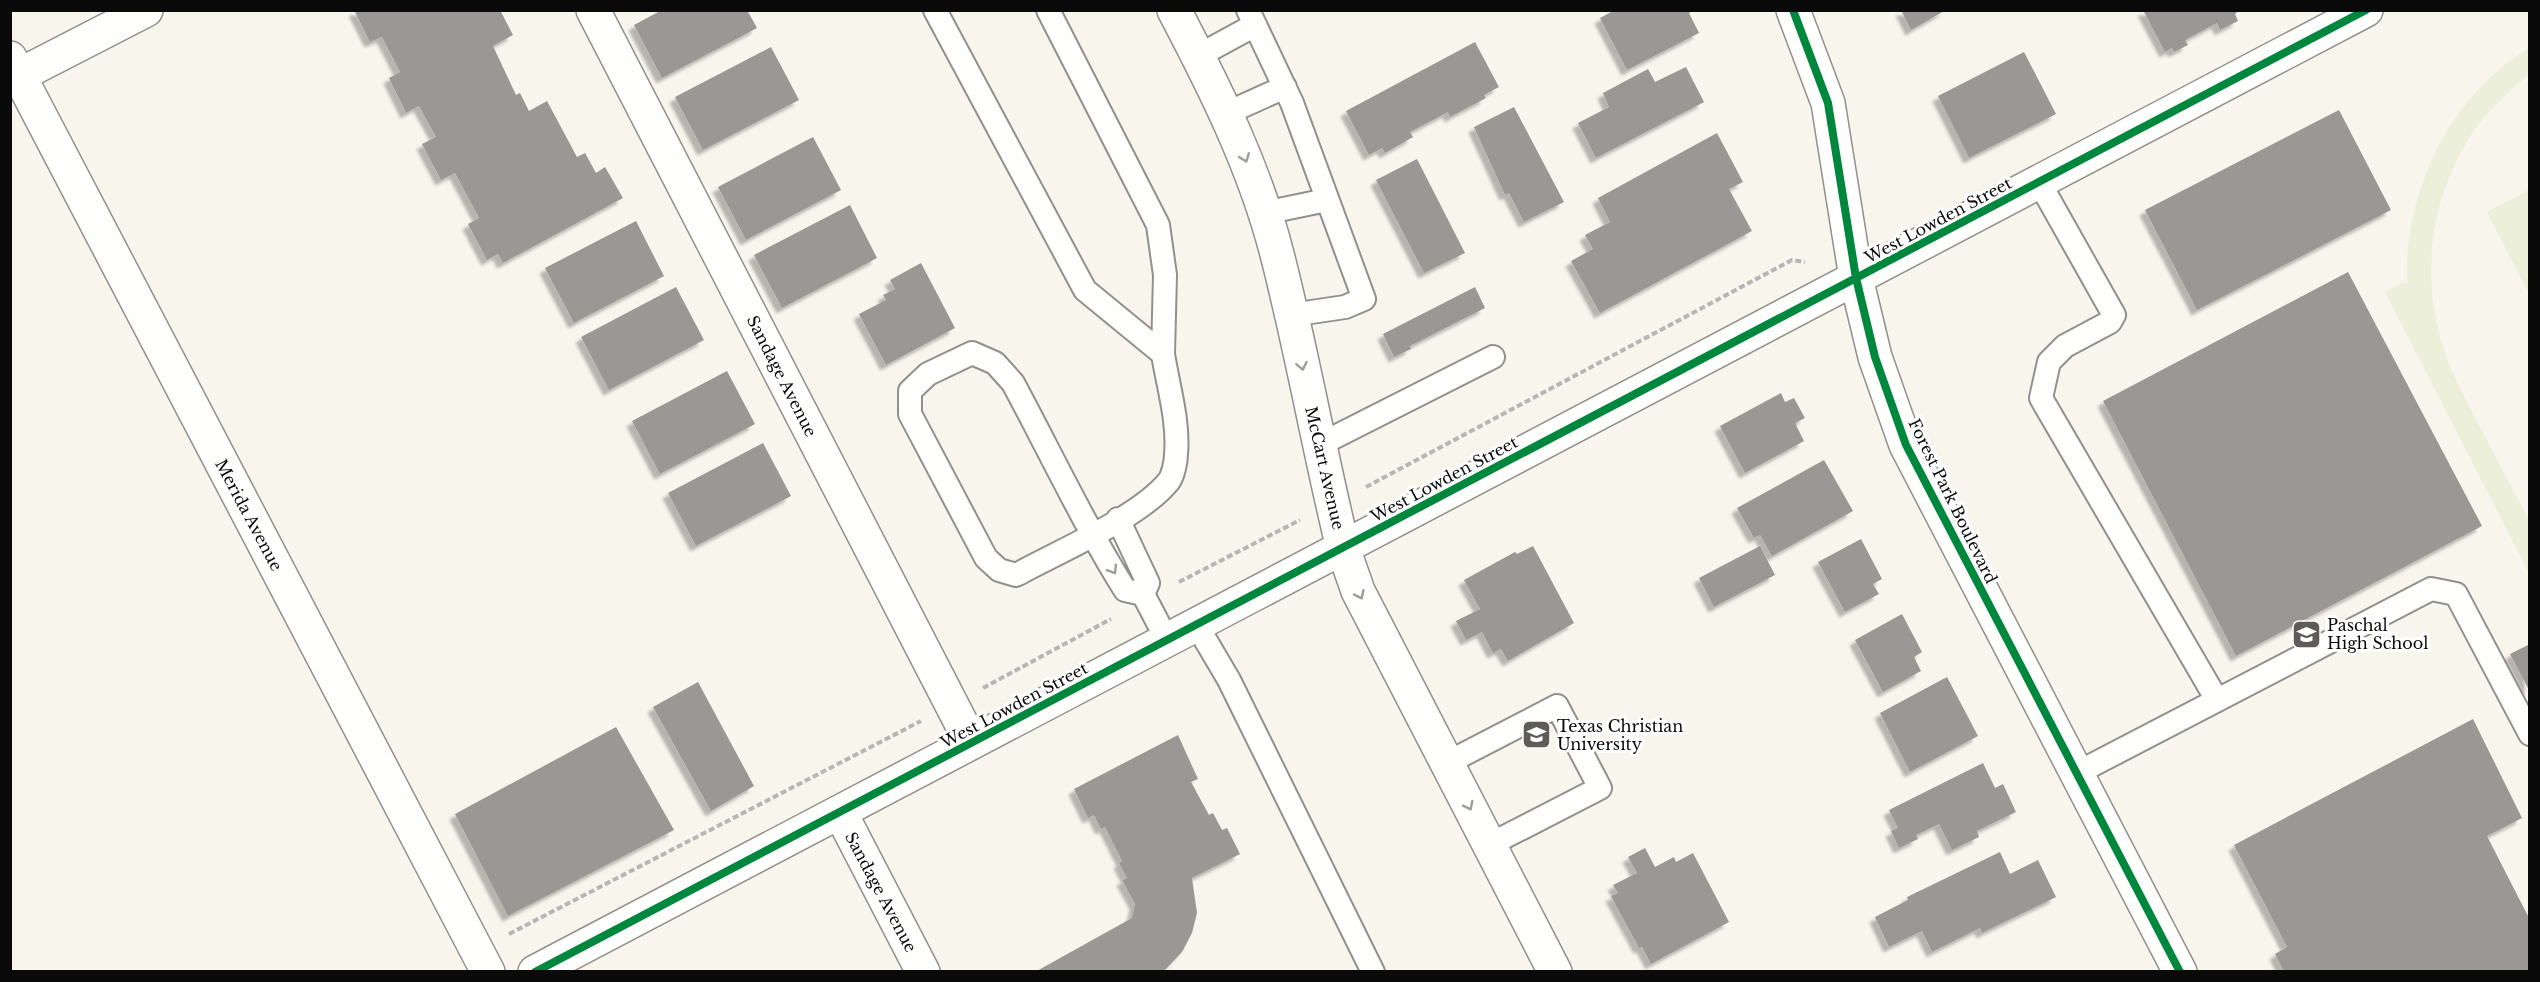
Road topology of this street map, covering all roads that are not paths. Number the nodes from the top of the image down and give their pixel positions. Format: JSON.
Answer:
{"nodes":[{"id":1,"x":146,"y":10,"type":"edge"},
{"id":2,"x":593,"y":10,"type":"edge"},
{"id":3,"x":935,"y":10,"type":"edge"},
{"id":4,"x":1048,"y":10,"type":"edge"},
{"id":5,"x":1174,"y":10,"type":"edge"},
{"id":6,"x":1793,"y":10,"type":"edge"},
{"id":7,"x":2366,"y":10,"type":"edge"},
{"id":8,"x":1251,"y":18,"type":"edge"},
{"id":9,"x":1198,"y":56,"type":"junction"},
{"id":10,"x":13,"y":71,"type":"edge"},
{"id":11,"x":1285,"y":87,"type":"junction"},
{"id":12,"x":1225,"y":114,"type":"junction"},
{"id":13,"x":2039,"y":182,"type":"junction"},
{"id":14,"x":1327,"y":200,"type":"junction"},
{"id":15,"x":1264,"y":213,"type":"junction"},
{"id":16,"x":1856,"y":278,"type":"junction"},
{"id":17,"x":1291,"y":315,"type":"junction"},
{"id":18,"x":1163,"y":354,"type":"junction"},
{"id":19,"x":1493,"y":357,"type":"dead end"},
{"id":20,"x":1319,"y":446,"type":"junction"},
{"id":21,"x":1119,"y":519,"type":"junction"},
{"id":22,"x":1093,"y":533,"type":"junction"},
{"id":23,"x":1342,"y":548,"type":"junction"},
{"id":24,"x":1143,"y":594,"type":"junction"},
{"id":25,"x":1196,"y":624,"type":"junction"},
{"id":26,"x":1167,"y":640,"type":"junction"},
{"id":27,"x":2217,"y":700,"type":"junction"},
{"id":28,"x":2529,"y":734,"type":"edge"},
{"id":29,"x":971,"y":742,"type":"junction"},
{"id":30,"x":1447,"y":763,"type":"junction"},
{"id":31,"x":2077,"y":773,"type":"junction"},
{"id":32,"x":840,"y":812,"type":"junction"},
{"id":33,"x":1489,"y":845,"type":"junction"},
{"id":34,"x":489,"y":972,"type":"edge"},
{"id":35,"x":535,"y":972,"type":"edge"},
{"id":36,"x":923,"y":972,"type":"edge"},
{"id":37,"x":1373,"y":972,"type":"edge"},
{"id":38,"x":1554,"y":972,"type":"edge"},
{"id":39,"x":2180,"y":972,"type":"edge"}],
"edges":[{"from":1,"to":10,"type":"street"},
{"from":2,"to":29,"type":"street","name":"Sandage Avenue"},
{"from":3,"to":18,"type":"lane"},
{"from":4,"to":18,"type":"lane"},
{"from":5,"to":9,"type":"street","name":"McCart Avenue"},
{"from":6,"to":16,"type":"street","name":"Forest Park Boulevard"},
{"from":7,"to":13,"type":"street","name":"West Lowden Street"},
{"from":8,"to":9,"type":"lane"},
{"from":8,"to":11,"type":"lane"},
{"from":9,"to":12,"type":"street","name":"McCart Avenue"},
{"from":10,"to":34,"type":"street","name":"Merida Avenue"},
{"from":11,"to":12,"type":"lane"},
{"from":11,"to":14,"type":"lane"},
{"from":12,"to":15,"type":"street","name":"McCart Avenue","one_way":true},
{"from":13,"to":16,"type":"street","name":"West Lowden Street"},
{"from":13,"to":27,"type":"lane"},
{"from":14,"to":15,"type":"lane"},
{"from":14,"to":17,"type":"lane"},
{"from":15,"to":17,"type":"street","name":"McCart Avenue"},
{"from":16,"to":23,"type":"street","name":"West Lowden Street"},
{"from":16,"to":31,"type":"street","name":"Forest Park Boulevard"},
{"from":17,"to":20,"type":"street","name":"McCart Avenue","one_way":true},
{"from":18,"to":21,"type":"lane"},
{"from":19,"to":20,"type":"lane"},
{"from":20,"to":23,"type":"street","name":"McCart Avenue"},
{"from":21,"to":22,"type":"lane"},
{"from":21,"to":24,"type":"lane"},
{"from":22,"to":22,"type":"lane"},
{"from":22,"to":24,"type":"lane","one_way":true},
{"from":23,"to":25,"type":"street","name":"West Lowden Street"},
{"from":23,"to":30,"type":"street","name":"McCart Avenue","one_way":true},
{"from":24,"to":26,"type":"lane"},
{"from":25,"to":26,"type":"street","name":"West Lowden Street"},
{"from":25,"to":37,"type":"lane"},
{"from":26,"to":29,"type":"street","name":"West Lowden Street"},
{"from":27,"to":28,"type":"lane"},
{"from":27,"to":31,"type":"lane"},
{"from":29,"to":32,"type":"street","name":"West Lowden Street"},
{"from":30,"to":33,"type":"street","name":"McCart Avenue","one_way":true},
{"from":30,"to":33,"type":"lane"},
{"from":31,"to":39,"type":"street","name":"Forest Park Boulevard"},
{"from":32,"to":35,"type":"street","name":"West Lowden Street"},
{"from":32,"to":36,"type":"street","name":"Sandage Avenue"},
{"from":33,"to":38,"type":"street","name":"McCart Avenue"}]}
